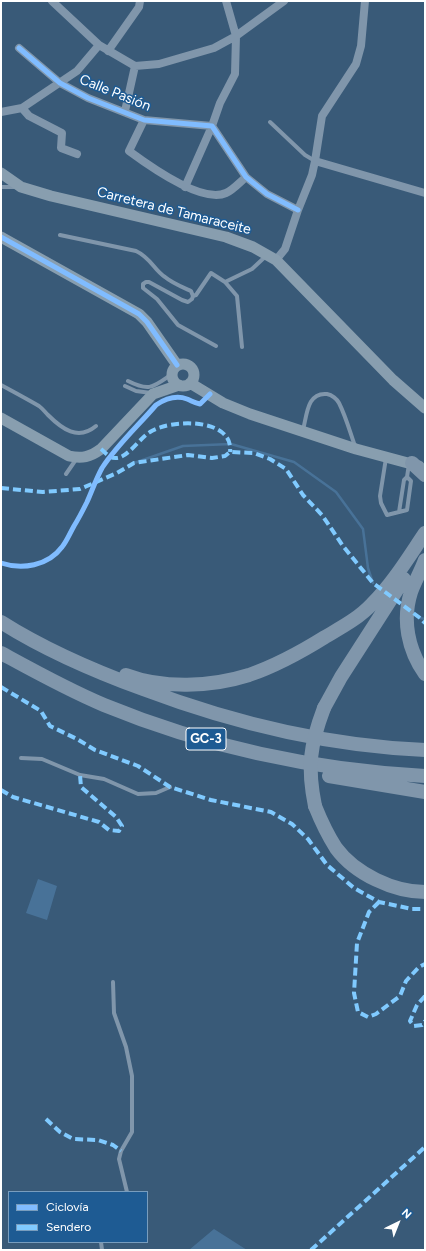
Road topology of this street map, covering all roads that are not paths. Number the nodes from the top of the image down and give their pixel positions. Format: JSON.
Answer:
{"nodes":[{"id":1,"x":52,"y":1,"type":"edge"},
{"id":2,"x":140,"y":1,"type":"edge"},
{"id":3,"x":226,"y":1,"type":"edge"},
{"id":4,"x":284,"y":1,"type":"edge"},
{"id":5,"x":365,"y":1,"type":"edge"},
{"id":6,"x":236,"y":36,"type":"junction"},
{"id":7,"x":99,"y":45,"type":"junction"},
{"id":8,"x":19,"y":48,"type":"dead end"},
{"id":9,"x":108,"y":51,"type":"junction"},
{"id":10,"x":135,"y":66,"type":"junction"},
{"id":11,"x":60,"y":83,"type":"junction"},
{"id":12,"x":22,"y":108,"type":"junction"},
{"id":13,"x":125,"y":111,"type":"junction"},
{"id":14,"x":1,"y":112,"type":"edge"},
{"id":15,"x":144,"y":120,"type":"junction"},
{"id":16,"x":270,"y":122,"type":"dead end"},
{"id":17,"x":212,"y":126,"type":"junction"},
{"id":18,"x":78,"y":154,"type":"dead end"},
{"id":19,"x":315,"y":161,"type":"junction"},
{"id":20,"x":1,"y":173,"type":"edge"},
{"id":21,"x":246,"y":177,"type":"junction"},
{"id":22,"x":1,"y":186,"type":"edge"},
{"id":23,"x":21,"y":186,"type":"junction"},
{"id":24,"x":185,"y":187,"type":"junction"},
{"id":25,"x":425,"y":192,"type":"edge"},
{"id":26,"x":298,"y":210,"type":"junction"},
{"id":27,"x":60,"y":235,"type":"dead end"},
{"id":28,"x":1,"y":237,"type":"edge"},
{"id":29,"x":272,"y":257,"type":"junction"},
{"id":30,"x":225,"y":282,"type":"junction"},
{"id":31,"x":193,"y":296,"type":"junction"},
{"id":32,"x":216,"y":346,"type":"dead end"},
{"id":33,"x":242,"y":347,"type":"dead end"},
{"id":34,"x":174,"y":370,"type":"junction"},
{"id":35,"x":128,"y":381,"type":"dead end"},
{"id":36,"x":184,"y":384,"type":"junction"},
{"id":37,"x":1,"y":385,"type":"edge"},
{"id":38,"x":125,"y":386,"type":"dead end"},
{"id":39,"x":153,"y":394,"type":"junction"},
{"id":40,"x":425,"y":408,"type":"edge"},
{"id":41,"x":1,"y":418,"type":"edge"},
{"id":42,"x":96,"y":426,"type":"dead end"},
{"id":43,"x":303,"y":432,"type":"junction"},
{"id":44,"x":356,"y":449,"type":"junction"},
{"id":45,"x":77,"y":458,"type":"junction"},
{"id":46,"x":386,"y":458,"type":"junction"},
{"id":47,"x":417,"y":464,"type":"edge"},
{"id":48,"x":66,"y":474,"type":"dead end"},
{"id":49,"x":425,"y":475,"type":"edge"},
{"id":50,"x":407,"y":477,"type":"junction"},
{"id":51,"x":399,"y":512,"type":"junction"},
{"id":52,"x":425,"y":523,"type":"edge"},
{"id":53,"x":424,"y":546,"type":"edge"},
{"id":54,"x":425,"y":573,"type":"edge"},
{"id":55,"x":411,"y":592,"type":"junction"},
{"id":56,"x":1,"y":622,"type":"edge"},
{"id":57,"x":55,"y":652,"type":"junction"},
{"id":58,"x":1,"y":653,"type":"edge"},
{"id":59,"x":425,"y":674,"type":"edge"},
{"id":60,"x":142,"y":720,"type":"junction"},
{"id":61,"x":425,"y":750,"type":"edge"},
{"id":62,"x":21,"y":758,"type":"dead end"},
{"id":63,"x":425,"y":776,"type":"edge"},
{"id":64,"x":170,"y":787,"type":"dead end"},
{"id":65,"x":425,"y":792,"type":"edge"},
{"id":66,"x":425,"y":892,"type":"edge"},
{"id":67,"x":113,"y":982,"type":"dead end"},
{"id":68,"x":127,"y":1191,"type":"edge"}],
"edges":[{"from":1,"to":7,"type":"street"},
{"from":2,"to":9,"type":"street"},
{"from":3,"to":6,"type":"street"},
{"from":4,"to":6,"type":"street"},
{"from":5,"to":19,"type":"street"},
{"from":6,"to":10,"type":"street"},
{"from":6,"to":17,"type":"street"},
{"from":7,"to":9,"type":"street"},
{"from":7,"to":11,"type":"street"},
{"from":8,"to":11,"type":"street","name":"Calle Pasión"},
{"from":9,"to":10,"type":"street"},
{"from":10,"to":13,"type":"street"},
{"from":11,"to":12,"type":"street"},
{"from":11,"to":13,"type":"street","name":"Calle Pasión"},
{"from":12,"to":14,"type":"street"},
{"from":12,"to":18,"type":"street"},
{"from":13,"to":15,"type":"street","name":"Calle Pasión"},
{"from":15,"to":17,"type":"street","name":"Calle Pasión"},
{"from":15,"to":24,"type":"street"},
{"from":16,"to":19,"type":"lane"},
{"from":17,"to":21,"type":"street"},
{"from":17,"to":24,"type":"street"},
{"from":19,"to":25,"type":"street"},
{"from":19,"to":26,"type":"street"},
{"from":20,"to":23,"type":"main road","name":"Carretera de Tamaraceite"},
{"from":21,"to":24,"type":"street"},
{"from":21,"to":26,"type":"street"},
{"from":22,"to":23,"type":"lane"},
{"from":23,"to":29,"type":"main road","name":"Carretera de Tamaraceite"},
{"from":26,"to":29,"type":"street"},
{"from":27,"to":31,"type":"lane"},
{"from":28,"to":34,"type":"main road"},
{"from":29,"to":30,"type":"lane"},
{"from":29,"to":40,"type":"main road","name":"Carretera de Tamaraceite"},
{"from":30,"to":31,"type":"lane"},
{"from":30,"to":33,"type":"lane"},
{"from":31,"to":32,"type":"lane"},
{"from":34,"to":35,"type":"lane"},
{"from":34,"to":36,"type":"main road"},
{"from":34,"to":36,"type":"main road"},
{"from":36,"to":39,"type":"main road"},
{"from":36,"to":43,"type":"main road"},
{"from":37,"to":42,"type":"lane"},
{"from":38,"to":39,"type":"lane"},
{"from":39,"to":45,"type":"main road"},
{"from":41,"to":45,"type":"main road"},
{"from":43,"to":44,"type":"main road"},
{"from":43,"to":44,"type":"lane"},
{"from":44,"to":46,"type":"main road"},
{"from":45,"to":48,"type":"lane"},
{"from":46,"to":47,"type":"main road"},
{"from":46,"to":51,"type":"lane"},
{"from":47,"to":49,"type":"highway"},
{"from":47,"to":50,"type":"lane"},
{"from":50,"to":51,"type":"lane"},
{"from":50,"to":51,"type":"lane"},
{"from":52,"to":53,"type":"highway"},
{"from":53,"to":55,"type":"highway"},
{"from":53,"to":57,"type":"highway"},
{"from":53,"to":66,"type":"highway","bridge":true},
{"from":54,"to":55,"type":"highway"},
{"from":55,"to":59,"type":"highway"},
{"from":56,"to":57,"type":"highway","number":"GC-3"},
{"from":57,"to":61,"type":"highway","number":"GC-3"},
{"from":58,"to":60,"type":"highway","number":"GC-3"},
{"from":60,"to":63,"type":"highway","number":"GC-3"},
{"from":60,"to":65,"type":"highway"},
{"from":62,"to":64,"type":"lane"},
{"from":67,"to":68,"type":"lane"}]}
